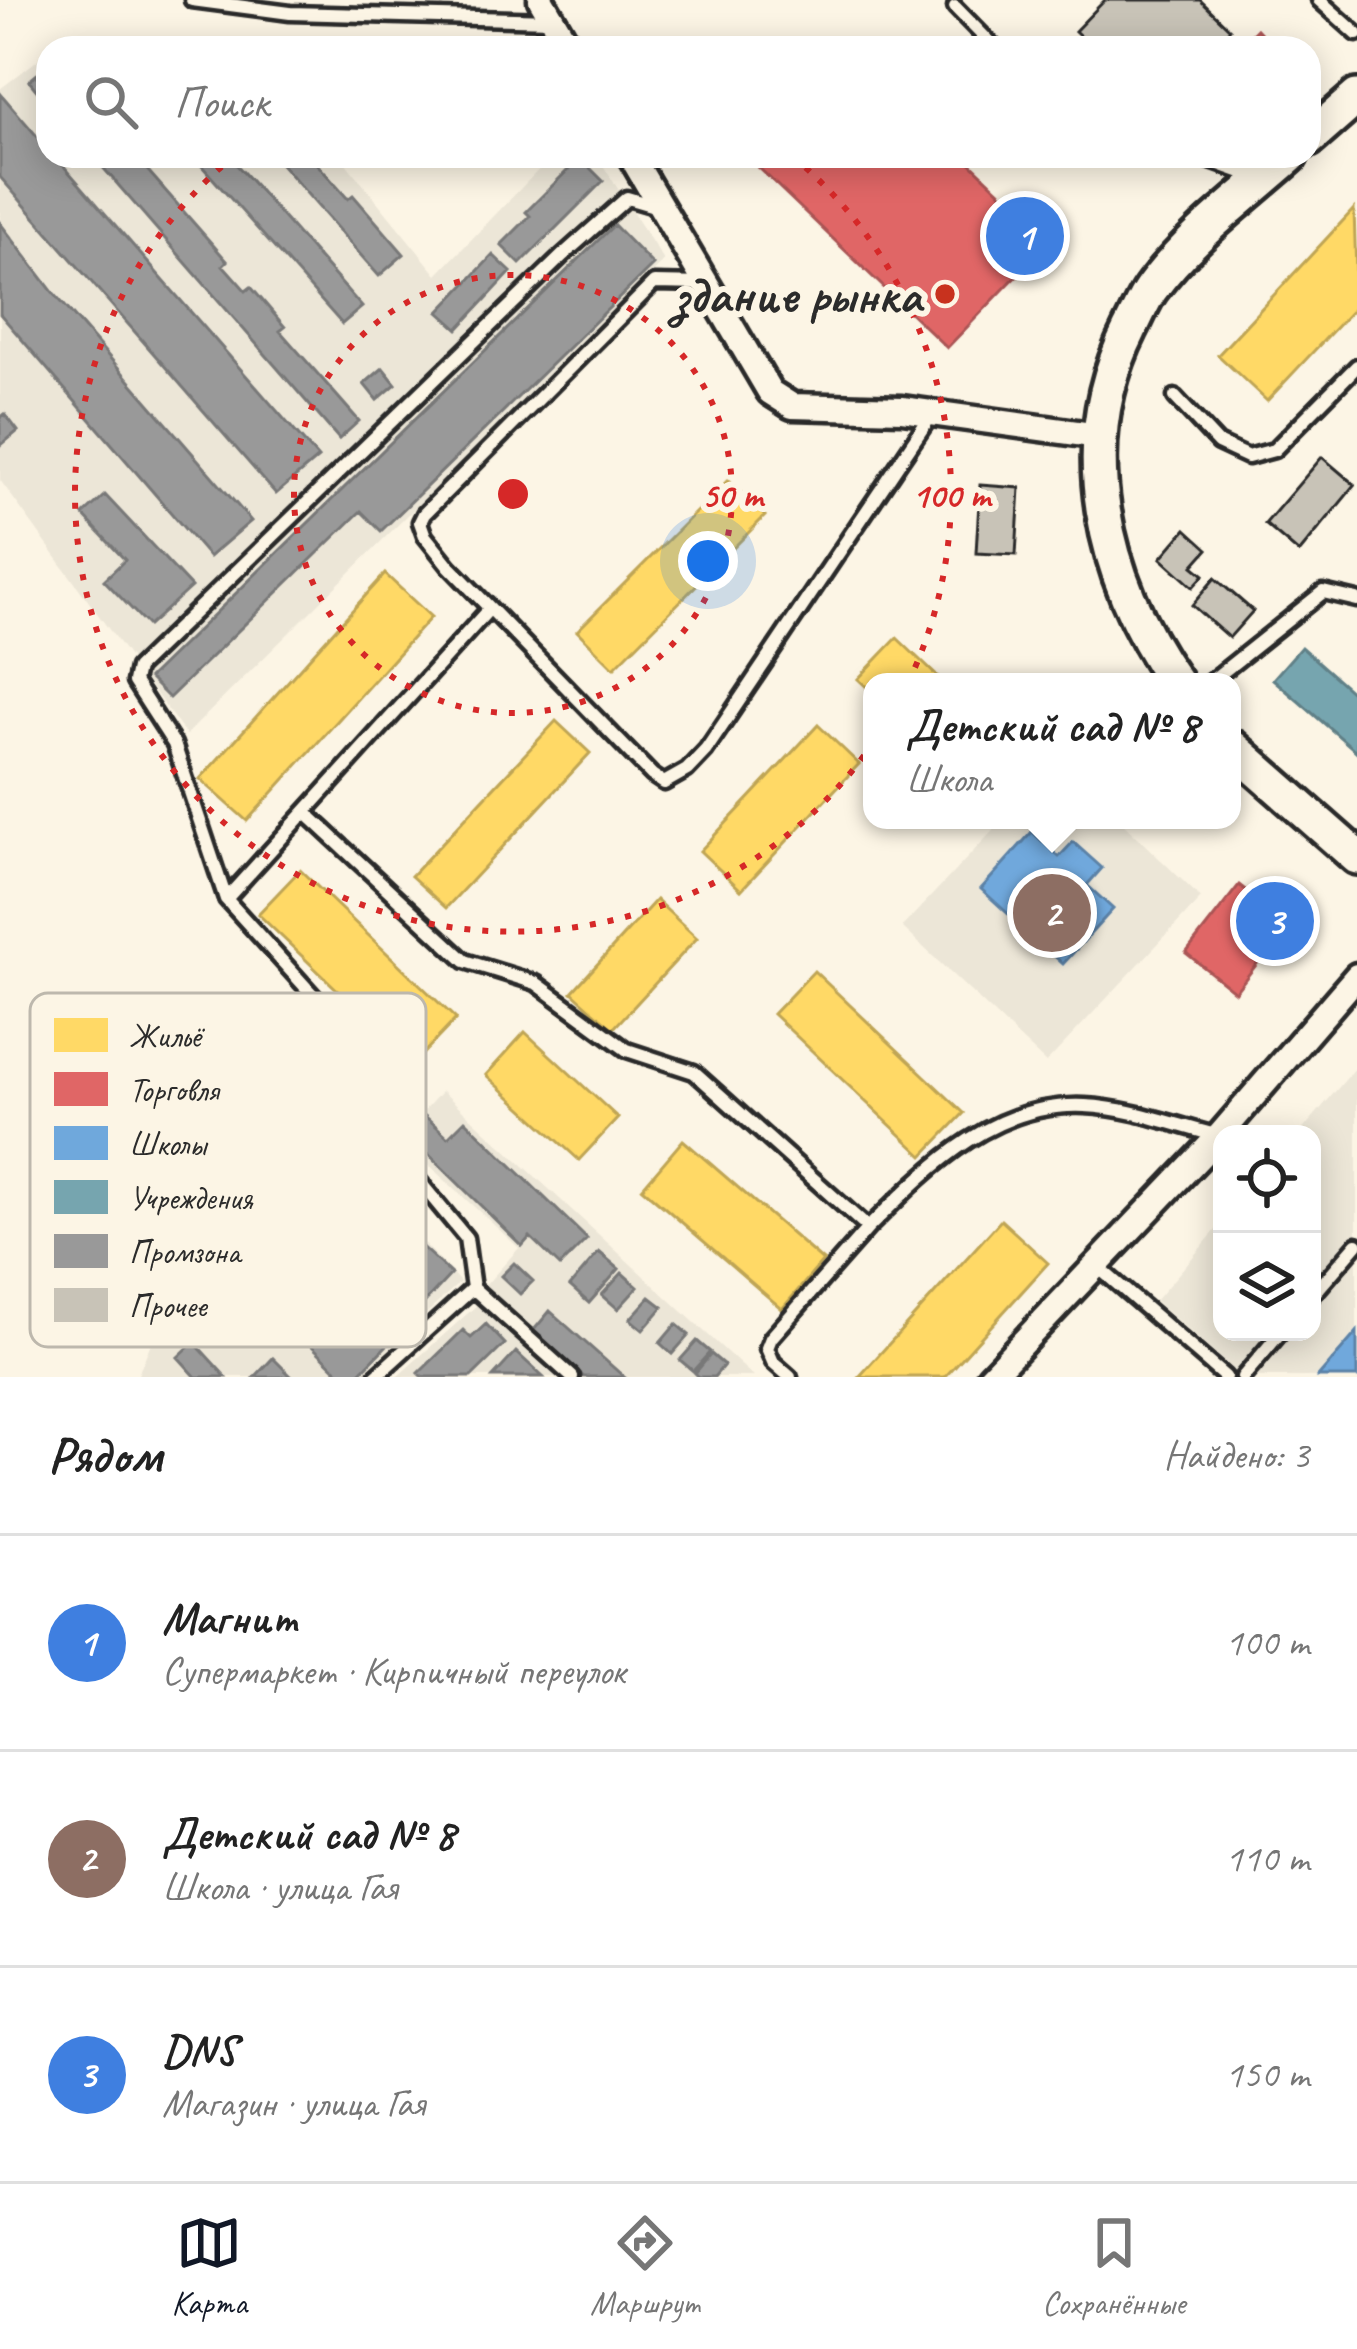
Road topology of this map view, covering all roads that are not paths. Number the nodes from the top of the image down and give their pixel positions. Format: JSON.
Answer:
{"nodes":[{"id":1,"x":192,"y":0,"type":"edge"},
{"id":2,"x":1319,"y":0,"type":"edge"},
{"id":3,"x":955,"y":7,"type":"dead end"},
{"id":4,"x":547,"y":10,"type":"edge"},
{"id":5,"x":1357,"y":34,"type":"edge"},
{"id":6,"x":562,"y":36,"type":"edge"},
{"id":7,"x":983,"y":36,"type":"edge"},
{"id":8,"x":1357,"y":97,"type":"edge"},
{"id":9,"x":1321,"y":128,"type":"edge"},
{"id":10,"x":638,"y":168,"type":"edge"},
{"id":11,"x":1230,"y":168,"type":"edge"},
{"id":12,"x":1276,"y":168,"type":"edge"},
{"id":13,"x":1263,"y":180,"type":"junction"},
{"id":14,"x":661,"y":208,"type":"junction"},
{"id":15,"x":706,"y":284,"type":"junction"},
{"id":16,"x":1357,"y":366,"type":"edge"},
{"id":17,"x":1175,"y":397,"type":"dead end"},
{"id":18,"x":933,"y":412,"type":"junction"},
{"id":19,"x":1099,"y":436,"type":"junction"},
{"id":20,"x":1357,"y":600,"type":"edge"},
{"id":21,"x":490,"y":608,"type":"junction"},
{"id":22,"x":1169,"y":673,"type":"edge"},
{"id":23,"x":1221,"y":673,"type":"edge"},
{"id":24,"x":1241,"y":755,"type":"edge"},
{"id":25,"x":305,"y":812,"type":"junction"},
{"id":26,"x":1357,"y":857,"type":"edge"},
{"id":27,"x":226,"y":899,"type":"junction"},
{"id":28,"x":1357,"y":976,"type":"edge"},
{"id":29,"x":311,"y":993,"type":"edge"},
{"id":30,"x":1229,"y":1125,"type":"edge"},
{"id":31,"x":1213,"y":1134,"type":"edge"},
{"id":32,"x":1213,"y":1144,"type":"edge"},
{"id":33,"x":426,"y":1190,"type":"edge"},
{"id":34,"x":868,"y":1228,"type":"junction"},
{"id":35,"x":1357,"y":1244,"type":"edge"},
{"id":36,"x":1099,"y":1267,"type":"junction"},
{"id":37,"x":1321,"y":1286,"type":"edge"},
{"id":38,"x":473,"y":1288,"type":"junction"},
{"id":39,"x":426,"y":1331,"type":"edge"},
{"id":40,"x":1273,"y":1341,"type":"edge"},
{"id":41,"x":408,"y":1347,"type":"edge"},
{"id":42,"x":375,"y":1377,"type":"edge"},
{"id":43,"x":572,"y":1377,"type":"edge"},
{"id":44,"x":790,"y":1377,"type":"edge"},
{"id":45,"x":990,"y":1377,"type":"edge"},
{"id":46,"x":1226,"y":1377,"type":"edge"},
{"id":47,"x":1243,"y":1377,"type":"edge"}],
"edges":[{"from":1,"to":4,"type":"lane"},
{"from":2,"to":5,"type":"lane"},
{"from":3,"to":7,"type":"lane"},
{"from":4,"to":6,"type":"street"},
{"from":8,"to":9,"type":"main road"},
{"from":10,"to":14,"type":"street"},
{"from":11,"to":13,"type":"lane"},
{"from":12,"to":13,"type":"main road"},
{"from":13,"to":19,"type":"main road"},
{"from":14,"to":15,"type":"street"},
{"from":14,"to":27,"type":"lane"},
{"from":15,"to":18,"type":"street"},
{"from":15,"to":21,"type":"lane"},
{"from":16,"to":17,"type":"lane"},
{"from":18,"to":19,"type":"street"},
{"from":18,"to":21,"type":"lane"},
{"from":19,"to":22,"type":"main road"},
{"from":20,"to":23,"type":"lane"},
{"from":21,"to":25,"type":"lane"},
{"from":24,"to":26,"type":"main road"},
{"from":25,"to":27,"type":"lane"},
{"from":25,"to":34,"type":"lane"},
{"from":27,"to":29,"type":"lane"},
{"from":28,"to":30,"type":"street"},
{"from":31,"to":34,"type":"lane"},
{"from":32,"to":36,"type":"street"},
{"from":33,"to":38,"type":"lane"},
{"from":34,"to":44,"type":"lane"},
{"from":35,"to":37,"type":"lane"},
{"from":36,"to":45,"type":"street"},
{"from":36,"to":46,"type":"lane"},
{"from":38,"to":39,"type":"lane"},
{"from":38,"to":43,"type":"lane"},
{"from":40,"to":47,"type":"lane"},
{"from":41,"to":42,"type":"lane"}]}
